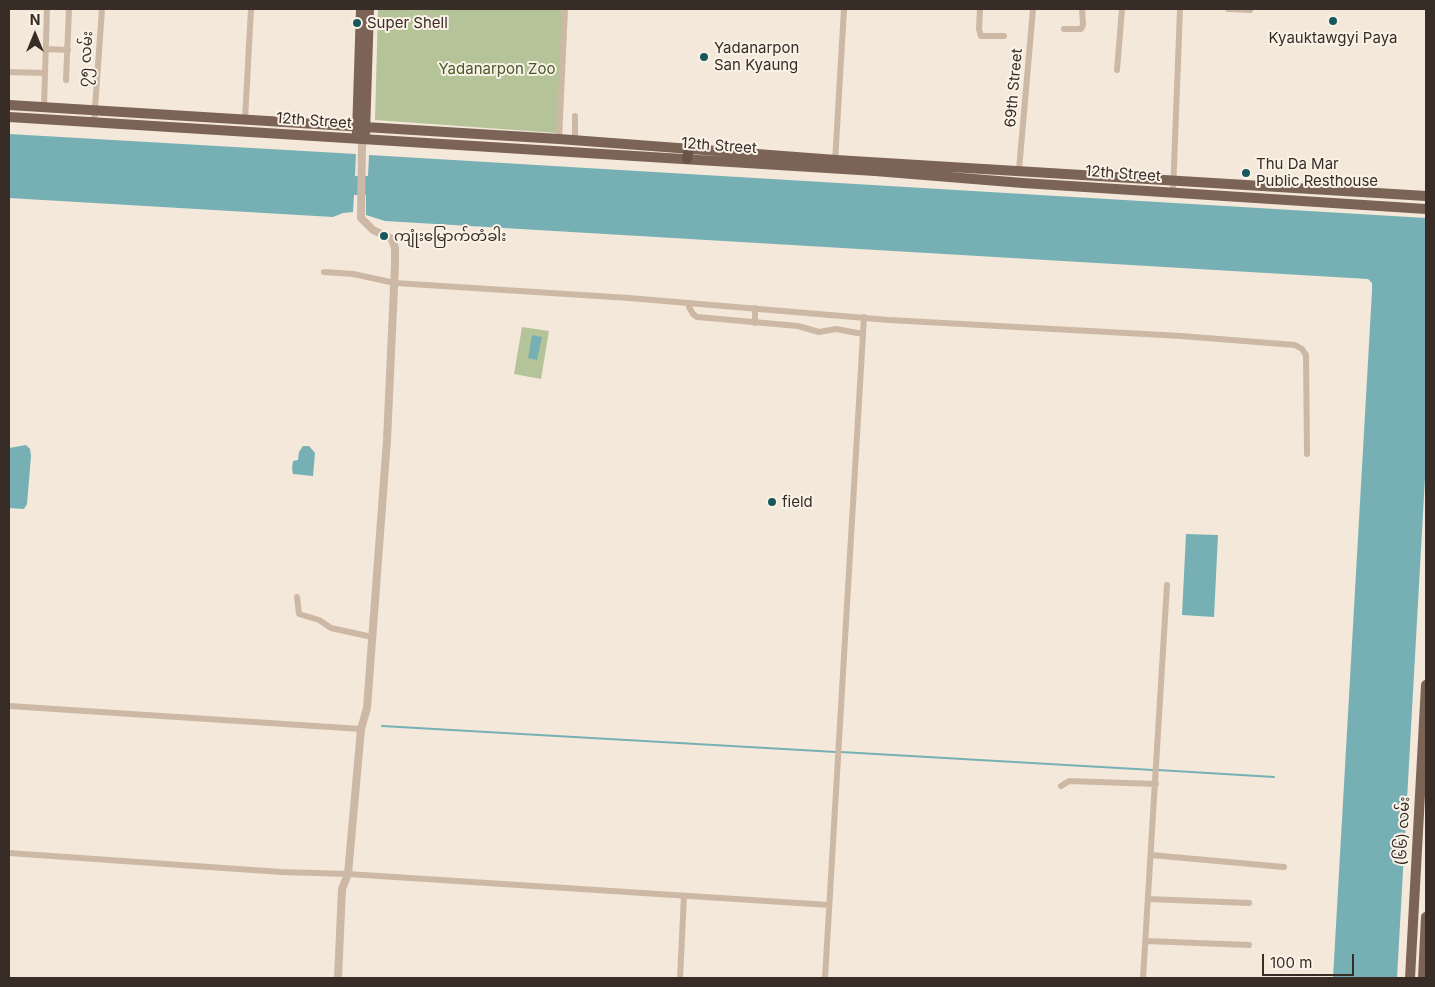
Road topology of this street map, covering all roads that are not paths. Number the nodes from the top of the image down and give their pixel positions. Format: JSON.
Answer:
{"nodes":[{"id":1,"x":47,"y":9,"type":"edge"},
{"id":2,"x":69,"y":9,"type":"edge"},
{"id":3,"x":102,"y":9,"type":"edge"},
{"id":4,"x":251,"y":9,"type":"edge"},
{"id":5,"x":361,"y":9,"type":"edge"},
{"id":6,"x":369,"y":9,"type":"edge"},
{"id":7,"x":565,"y":9,"type":"edge"},
{"id":8,"x":844,"y":9,"type":"edge"},
{"id":9,"x":980,"y":9,"type":"edge"},
{"id":10,"x":1033,"y":9,"type":"edge"},
{"id":11,"x":1082,"y":9,"type":"edge"},
{"id":12,"x":1122,"y":9,"type":"edge"},
{"id":13,"x":1180,"y":9,"type":"edge"},
{"id":14,"x":1228,"y":9,"type":"edge"},
{"id":15,"x":1250,"y":10,"type":"dead end"},
{"id":16,"x":1064,"y":29,"type":"dead end"},
{"id":17,"x":1004,"y":36,"type":"dead end"},
{"id":18,"x":46,"y":49,"type":"junction"},
{"id":19,"x":68,"y":50,"type":"junction"},
{"id":20,"x":1117,"y":70,"type":"dead end"},
{"id":21,"x":9,"y":72,"type":"edge"},
{"id":22,"x":45,"y":73,"type":"junction"},
{"id":23,"x":66,"y":80,"type":"dead end"},
{"id":24,"x":9,"y":106,"type":"edge"},
{"id":25,"x":44,"y":107,"type":"junction"},
{"id":26,"x":95,"y":110,"type":"junction"},
{"id":27,"x":575,"y":116,"type":"dead end"},
{"id":28,"x":9,"y":117,"type":"edge"},
{"id":29,"x":245,"y":119,"type":"junction"},
{"id":30,"x":94,"y":122,"type":"junction"},
{"id":31,"x":361,"y":127,"type":"junction"},
{"id":32,"x":559,"y":139,"type":"junction"},
{"id":33,"x":362,"y":140,"type":"junction"},
{"id":34,"x":575,"y":140,"type":"junction"},
{"id":35,"x":688,"y":154,"type":"junction"},
{"id":36,"x":835,"y":164,"type":"junction"},
{"id":37,"x":1019,"y":170,"type":"junction"},
{"id":38,"x":1174,"y":180,"type":"junction"},
{"id":39,"x":1173,"y":192,"type":"junction"},
{"id":40,"x":1426,"y":196,"type":"edge"},
{"id":41,"x":1426,"y":209,"type":"edge"},
{"id":42,"x":324,"y":272,"type":"dead end"},
{"id":43,"x":395,"y":283,"type":"junction"},
{"id":44,"x":688,"y":303,"type":"junction"},
{"id":45,"x":755,"y":308,"type":"junction"},
{"id":46,"x":864,"y":318,"type":"junction"},
{"id":47,"x":755,"y":323,"type":"junction"},
{"id":48,"x":862,"y":334,"type":"junction"},
{"id":49,"x":1307,"y":454,"type":"dead end"},
{"id":50,"x":1168,"y":584,"type":"dead end"},
{"id":51,"x":297,"y":597,"type":"dead end"},
{"id":52,"x":372,"y":637,"type":"junction"},
{"id":53,"x":1426,"y":685,"type":"edge"},
{"id":54,"x":9,"y":706,"type":"edge"},
{"id":55,"x":361,"y":729,"type":"junction"},
{"id":56,"x":1424,"y":774,"type":"edge"},
{"id":57,"x":1156,"y":784,"type":"junction"},
{"id":58,"x":1061,"y":786,"type":"dead end"},
{"id":59,"x":9,"y":853,"type":"edge"},
{"id":60,"x":1151,"y":855,"type":"junction"},
{"id":61,"x":1284,"y":866,"type":"dead end"},
{"id":62,"x":348,"y":874,"type":"junction"},
{"id":63,"x":684,"y":896,"type":"junction"},
{"id":64,"x":1148,"y":899,"type":"junction"},
{"id":65,"x":1249,"y":903,"type":"dead end"},
{"id":66,"x":829,"y":905,"type":"junction"},
{"id":67,"x":1426,"y":917,"type":"edge"},
{"id":68,"x":1146,"y":941,"type":"junction"},
{"id":69,"x":1249,"y":945,"type":"dead end"},
{"id":70,"x":1410,"y":967,"type":"junction"},
{"id":71,"x":1425,"y":967,"type":"edge"},
{"id":72,"x":338,"y":978,"type":"edge"},
{"id":73,"x":680,"y":978,"type":"edge"},
{"id":74,"x":825,"y":978,"type":"edge"},
{"id":75,"x":1144,"y":978,"type":"edge"},
{"id":76,"x":1410,"y":978,"type":"edge"},
{"id":77,"x":1423,"y":978,"type":"edge"}],
"edges":[{"from":1,"to":18,"type":"street"},
{"from":2,"to":19,"type":"street"},
{"from":3,"to":26,"type":"street","name":"၇၅ လမ်း"},
{"from":4,"to":29,"type":"street"},
{"from":5,"to":31,"type":"main road"},
{"from":6,"to":31,"type":"main road"},
{"from":7,"to":32,"type":"street"},
{"from":8,"to":36,"type":"street"},
{"from":9,"to":17,"type":"street"},
{"from":10,"to":37,"type":"street","name":"69th Street"},
{"from":11,"to":16,"type":"street"},
{"from":12,"to":20,"type":"street"},
{"from":13,"to":38,"type":"street"},
{"from":14,"to":15,"type":"street"},
{"from":18,"to":19,"type":"street"},
{"from":18,"to":22,"type":"street"},
{"from":19,"to":23,"type":"street"},
{"from":21,"to":22,"type":"street"},
{"from":22,"to":25,"type":"street"},
{"from":24,"to":25,"type":"main road","name":"12th Street"},
{"from":25,"to":26,"type":"main road","name":"12th Street"},
{"from":26,"to":29,"type":"main road","name":"12th Street"},
{"from":26,"to":30,"type":"street","name":"၇၅ လမ်း"},
{"from":27,"to":34,"type":"street"},
{"from":28,"to":30,"type":"main road","name":"12th Street"},
{"from":29,"to":31,"type":"main road","name":"12th Street"},
{"from":30,"to":33,"type":"main road","name":"12th Street"},
{"from":31,"to":32,"type":"main road","name":"12th Street"},
{"from":31,"to":33,"type":"main road"},
{"from":32,"to":34,"type":"main road","name":"12th Street"},
{"from":33,"to":35,"type":"main road","name":"12th Street"},
{"from":33,"to":43,"type":"street"},
{"from":34,"to":35,"type":"main road","name":"12th Street"},
{"from":35,"to":36,"type":"main road","name":"12th Street"},
{"from":36,"to":37,"type":"main road","name":"12th Street"},
{"from":36,"to":39,"type":"main road","name":"12th Street"},
{"from":37,"to":38,"type":"main road","name":"12th Street"},
{"from":38,"to":39,"type":"street"},
{"from":38,"to":40,"type":"main road","name":"12th Street"},
{"from":39,"to":41,"type":"main road","name":"12th Street"},
{"from":42,"to":43,"type":"street"},
{"from":43,"to":44,"type":"street"},
{"from":43,"to":52,"type":"street"},
{"from":44,"to":45,"type":"street"},
{"from":44,"to":47,"type":"street"},
{"from":45,"to":46,"type":"street"},
{"from":45,"to":47,"type":"street"},
{"from":46,"to":48,"type":"street"},
{"from":46,"to":49,"type":"street"},
{"from":47,"to":48,"type":"street"},
{"from":48,"to":66,"type":"street"},
{"from":50,"to":57,"type":"street"},
{"from":51,"to":52,"type":"street"},
{"from":52,"to":55,"type":"street"},
{"from":53,"to":56,"type":"main road","name":"(၆၆) လမ်း"},
{"from":54,"to":55,"type":"street"},
{"from":55,"to":62,"type":"street"},
{"from":56,"to":70,"type":"main road","name":"(၆၆) လမ်း"},
{"from":57,"to":58,"type":"street"},
{"from":57,"to":60,"type":"street"},
{"from":59,"to":62,"type":"street"},
{"from":60,"to":61,"type":"street"},
{"from":60,"to":64,"type":"street"},
{"from":62,"to":63,"type":"street"},
{"from":62,"to":72,"type":"street"},
{"from":63,"to":66,"type":"street"},
{"from":63,"to":73,"type":"street"},
{"from":64,"to":65,"type":"street"},
{"from":64,"to":68,"type":"street"},
{"from":66,"to":74,"type":"street"},
{"from":67,"to":71,"type":"main road"},
{"from":68,"to":69,"type":"street"},
{"from":68,"to":75,"type":"street"},
{"from":70,"to":71,"type":"street"},
{"from":70,"to":76,"type":"main road","name":"(၆၆) လမ်း"},
{"from":71,"to":77,"type":"main road"}]}
